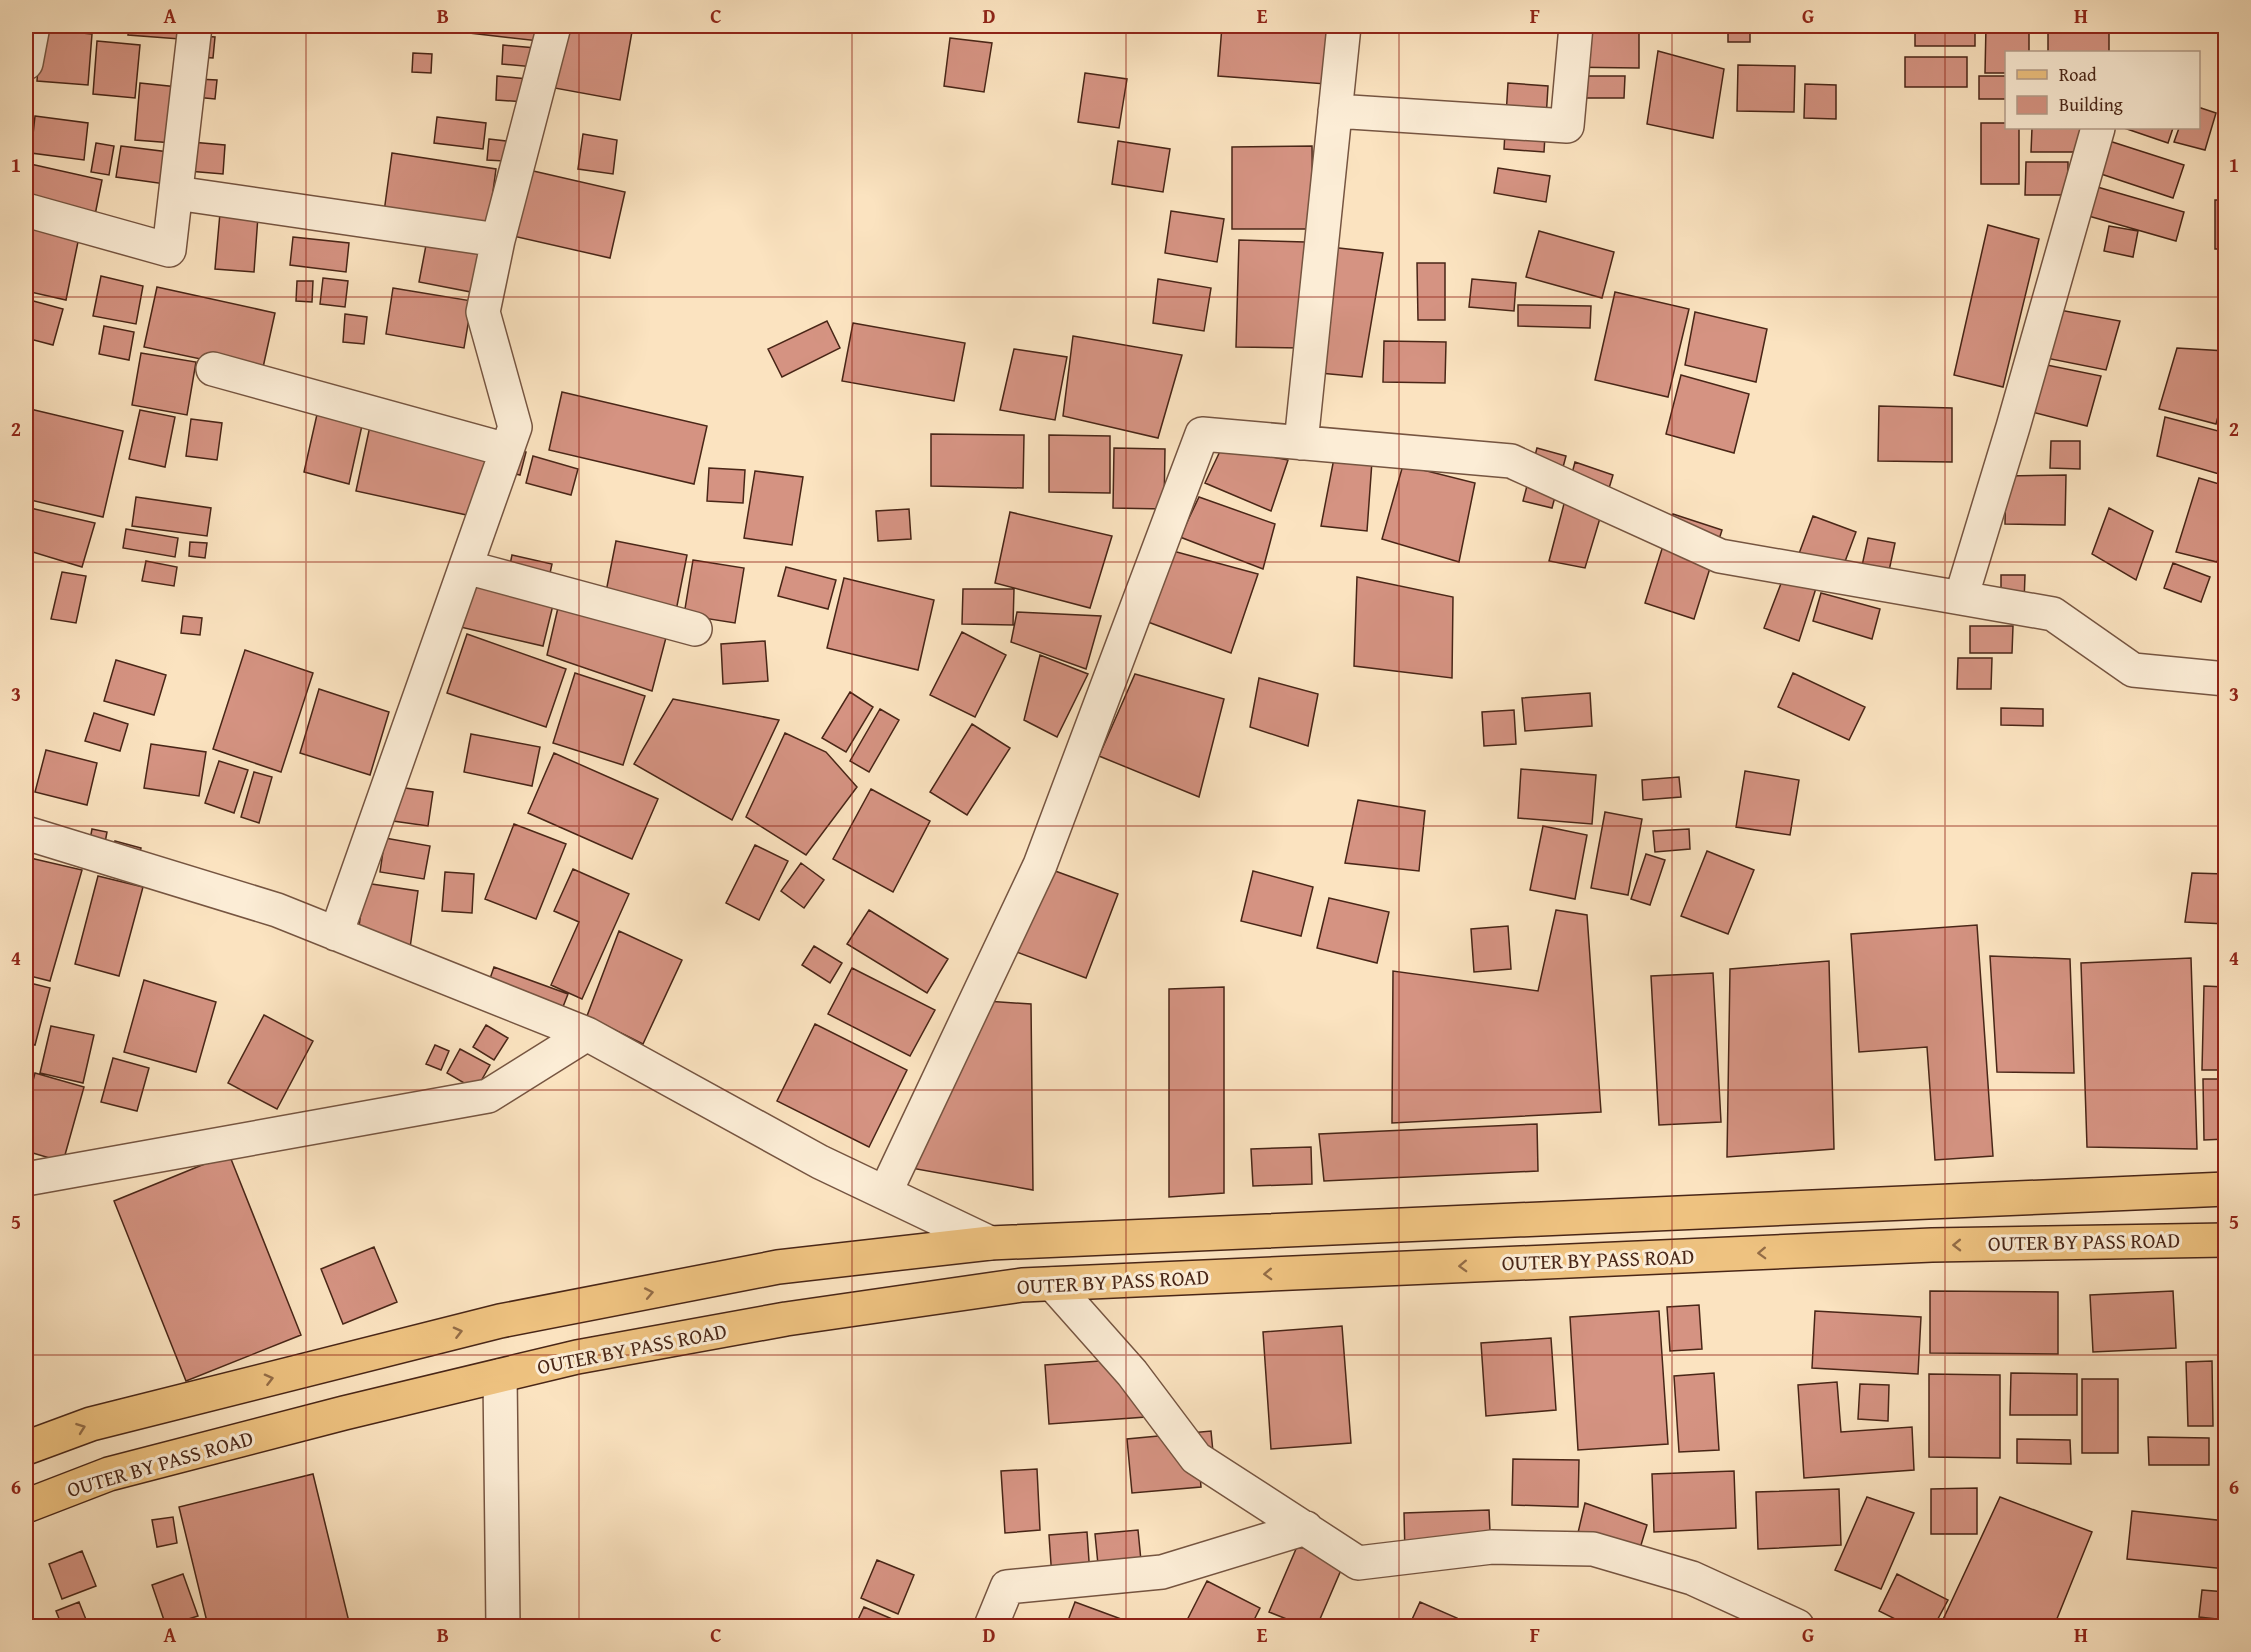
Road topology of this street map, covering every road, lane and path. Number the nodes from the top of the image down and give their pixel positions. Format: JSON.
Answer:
{"nodes":[{"id":1,"x":33,"y":26,"type":"edge"},
{"id":2,"x":195,"y":26,"type":"edge"},
{"id":3,"x":554,"y":26,"type":"edge"},
{"id":4,"x":1344,"y":26,"type":"edge"},
{"id":5,"x":1576,"y":26,"type":"edge"},
{"id":6,"x":26,"y":63,"type":"edge"},
{"id":7,"x":1335,"y":111,"type":"junction"},
{"id":8,"x":2098,"y":129,"type":"edge"},
{"id":9,"x":176,"y":193,"type":"junction"},
{"id":10,"x":26,"y":210,"type":"edge"},
{"id":11,"x":498,"y":240,"type":"junction"},
{"id":12,"x":213,"y":369,"type":"dead end"},
{"id":13,"x":1301,"y":443,"type":"junction"},
{"id":14,"x":507,"y":450,"type":"junction"},
{"id":15,"x":466,"y":567,"type":"junction"},
{"id":16,"x":1961,"y":598,"type":"junction"},
{"id":17,"x":695,"y":629,"type":"dead end"},
{"id":18,"x":2226,"y":679,"type":"edge"},
{"id":19,"x":26,"y":832,"type":"edge"},
{"id":20,"x":336,"y":934,"type":"junction"},
{"id":21,"x":587,"y":1034,"type":"junction"},
{"id":22,"x":26,"y":1179,"type":"edge"},
{"id":23,"x":2226,"y":1189,"type":"edge"},
{"id":24,"x":885,"y":1193,"type":"junction"},
{"id":25,"x":2226,"y":1240,"type":"edge"},
{"id":26,"x":990,"y":1243,"type":"junction"},
{"id":27,"x":1053,"y":1284,"type":"junction"},
{"id":28,"x":500,"y":1376,"type":"junction"},
{"id":29,"x":26,"y":1448,"type":"edge"},
{"id":30,"x":26,"y":1506,"type":"edge"},
{"id":31,"x":1306,"y":1528,"type":"junction"},
{"id":32,"x":503,"y":1626,"type":"edge"},
{"id":33,"x":991,"y":1626,"type":"edge"},
{"id":34,"x":1797,"y":1626,"type":"edge"}],
"edges":[{"from":1,"to":6,"type":"street"},
{"from":2,"to":9,"type":"street"},
{"from":3,"to":11,"type":"street"},
{"from":4,"to":7,"type":"street"},
{"from":5,"to":7,"type":"street"},
{"from":7,"to":13,"type":"street"},
{"from":8,"to":16,"type":"street"},
{"from":9,"to":10,"type":"street"},
{"from":9,"to":11,"type":"street"},
{"from":11,"to":14,"type":"street"},
{"from":12,"to":14,"type":"street"},
{"from":13,"to":16,"type":"street"},
{"from":13,"to":24,"type":"street"},
{"from":14,"to":15,"type":"street"},
{"from":15,"to":17,"type":"street"},
{"from":15,"to":20,"type":"street"},
{"from":16,"to":18,"type":"street"},
{"from":19,"to":20,"type":"street"},
{"from":20,"to":21,"type":"street"},
{"from":21,"to":22,"type":"street"},
{"from":21,"to":24,"type":"street"},
{"from":23,"to":26,"type":"main road","name":"OUTER BY PASS ROAD"},
{"from":24,"to":26,"type":"street"},
{"from":25,"to":27,"type":"main road","name":"OUTER BY PASS ROAD","one_way":true},
{"from":29,"to":26,"type":"main road","name":"OUTER BY PASS ROAD","one_way":true},
{"from":27,"to":28,"type":"main road","name":"OUTER BY PASS ROAD"},
{"from":27,"to":31,"type":"street"},
{"from":28,"to":30,"type":"main road","name":"OUTER BY PASS ROAD"},
{"from":28,"to":32,"type":"street"},
{"from":31,"to":33,"type":"street"},
{"from":31,"to":34,"type":"street"}]}
